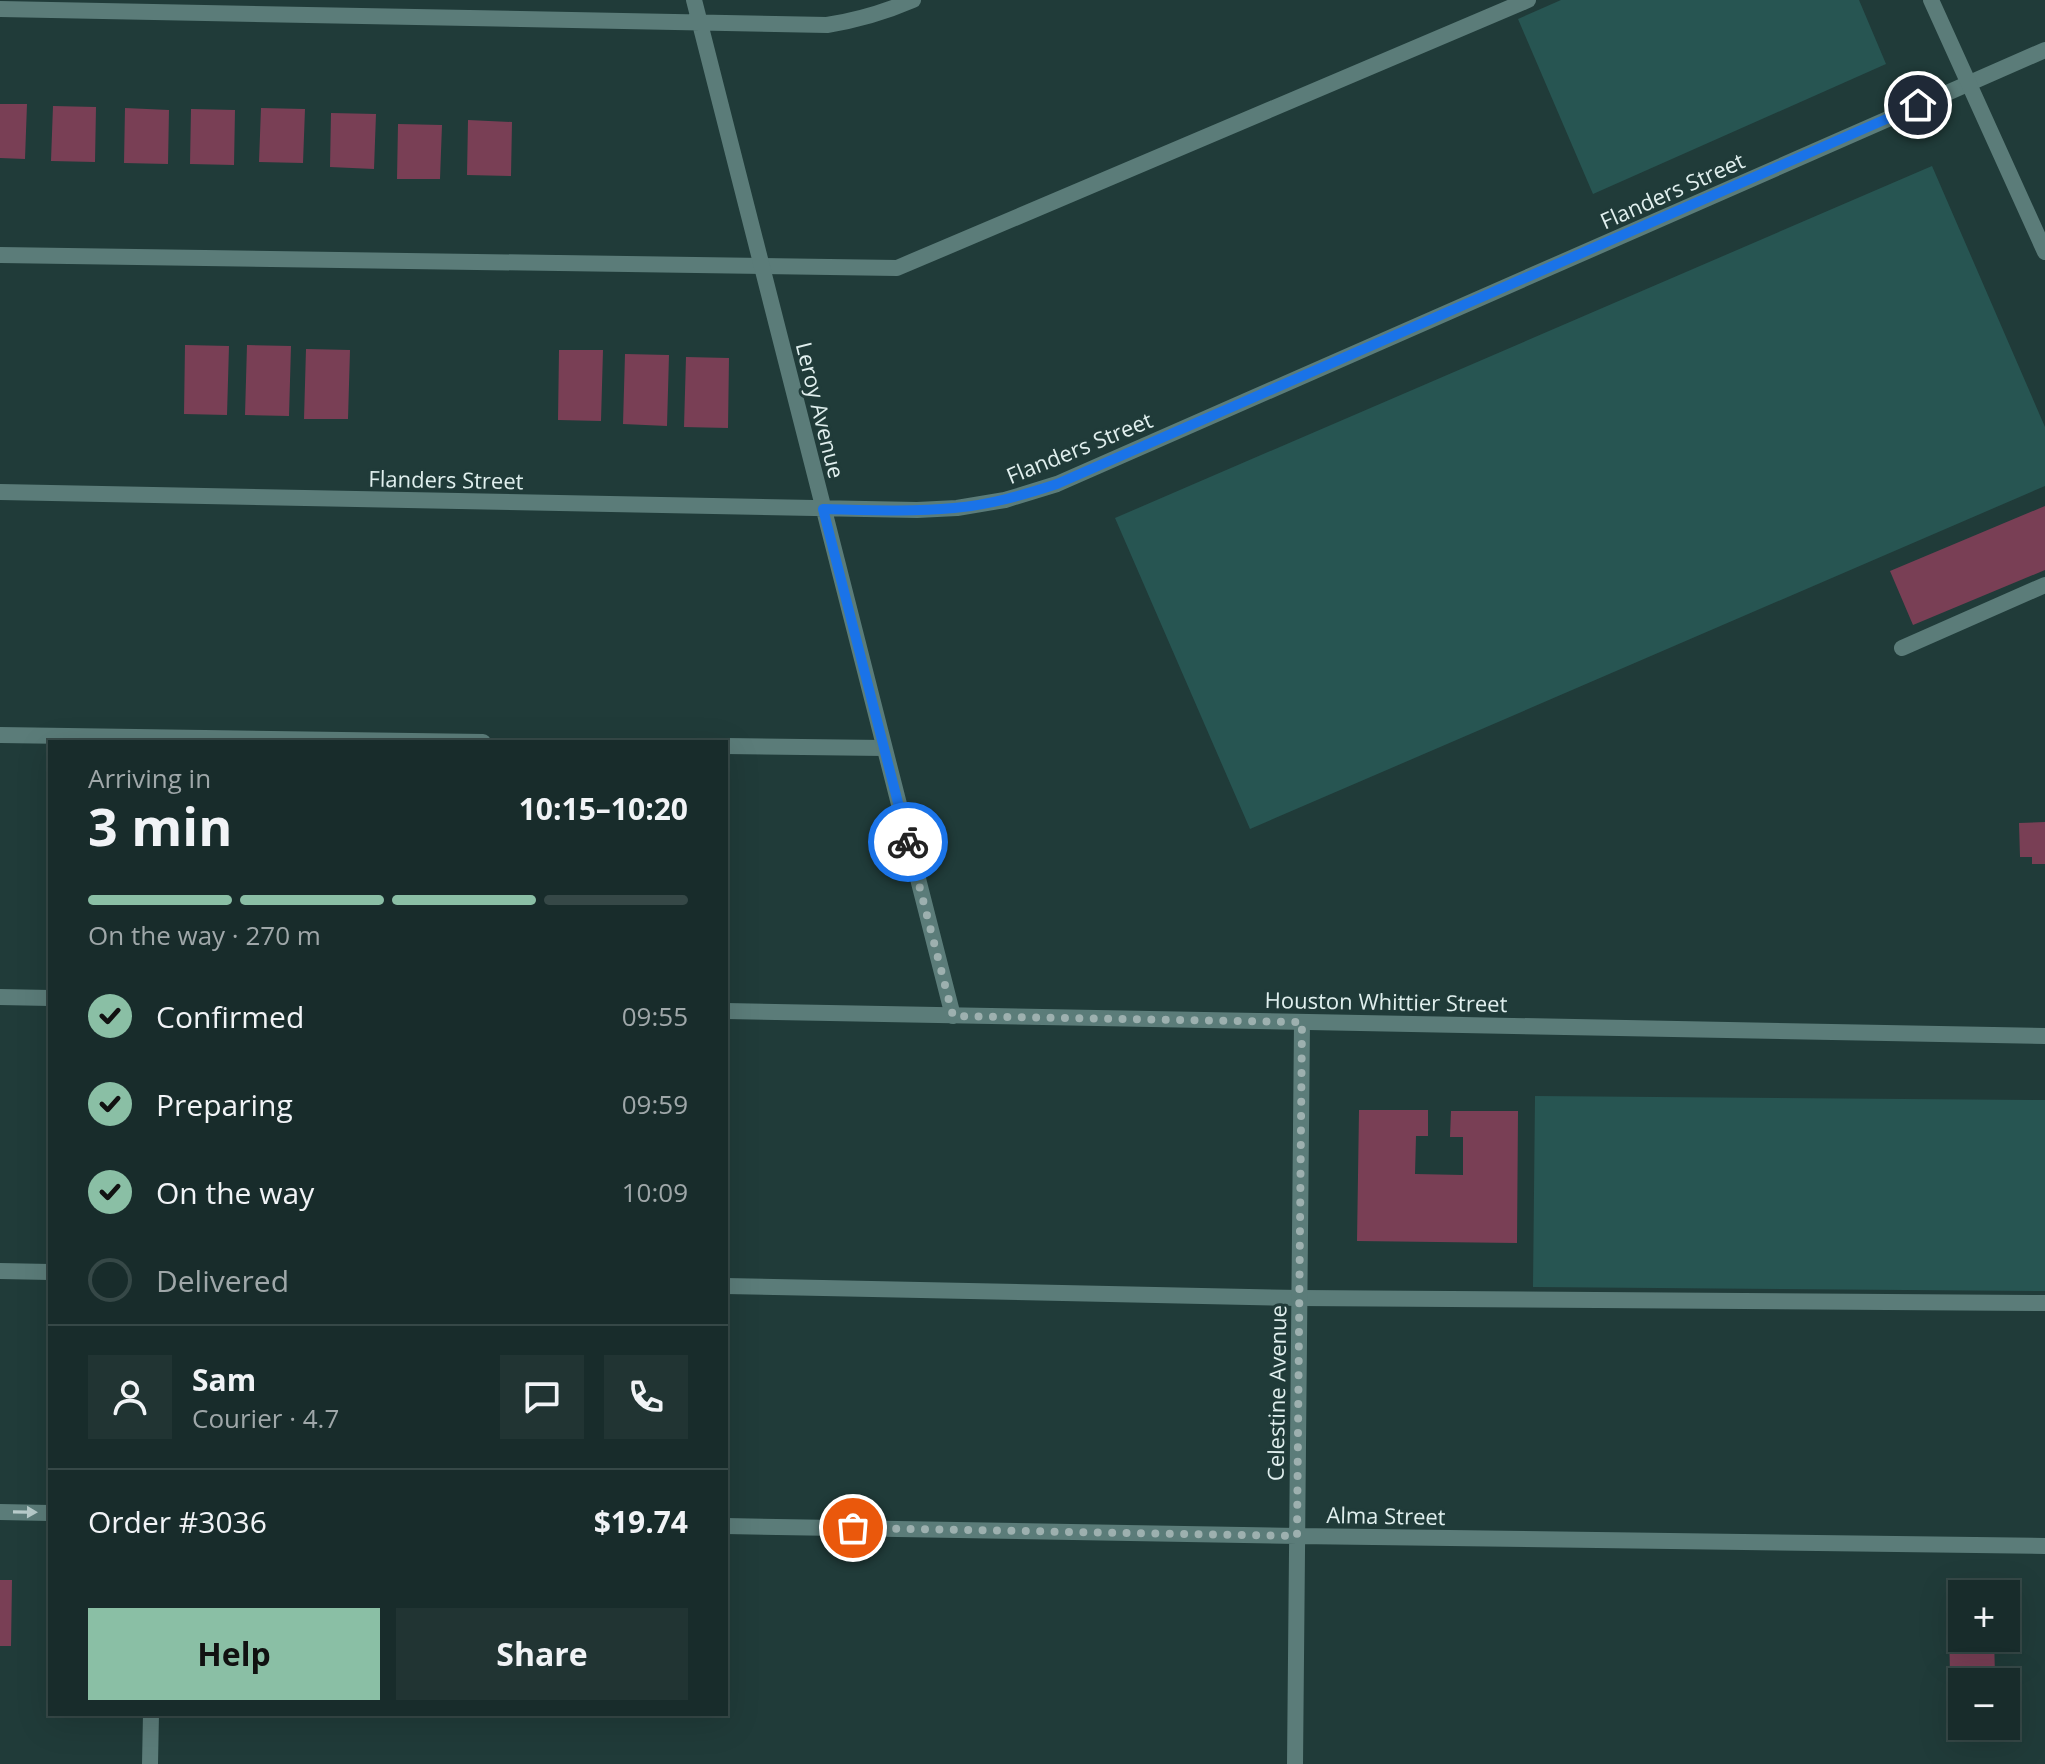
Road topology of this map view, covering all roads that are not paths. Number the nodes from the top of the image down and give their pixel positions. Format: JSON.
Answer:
{"nodes":[{"id":1,"x":694,"y":0,"type":"edge"},
{"id":2,"x":913,"y":0,"type":"edge"},
{"id":3,"x":1528,"y":0,"type":"edge"},
{"id":4,"x":1931,"y":0,"type":"edge"},
{"id":5,"x":0,"y":9,"type":"edge"},
{"id":6,"x":700,"y":23,"type":"junction"},
{"id":7,"x":2045,"y":50,"type":"edge"},
{"id":8,"x":1969,"y":83,"type":"junction"},
{"id":9,"x":2045,"y":252,"type":"edge"},
{"id":10,"x":0,"y":255,"type":"edge"},
{"id":11,"x":761,"y":266,"type":"junction"},
{"id":12,"x":0,"y":492,"type":"edge"},
{"id":13,"x":823,"y":509,"type":"junction"},
{"id":14,"x":2045,"y":585,"type":"edge"},
{"id":15,"x":1902,"y":648,"type":"dead end"},
{"id":16,"x":0,"y":735,"type":"edge"},
{"id":17,"x":345,"y":740,"type":"edge"},
{"id":18,"x":728,"y":746,"type":"edge"},
{"id":19,"x":884,"y":748,"type":"junction"},
{"id":20,"x":0,"y":997,"type":"edge"},
{"id":21,"x":48,"y":998,"type":"edge"},
{"id":22,"x":728,"y":1011,"type":"edge"},
{"id":23,"x":953,"y":1016,"type":"junction"},
{"id":24,"x":1302,"y":1022,"type":"junction"},
{"id":25,"x":2045,"y":1036,"type":"edge"},
{"id":26,"x":0,"y":1271,"type":"edge"},
{"id":27,"x":48,"y":1272,"type":"edge"},
{"id":28,"x":728,"y":1286,"type":"edge"},
{"id":29,"x":1299,"y":1298,"type":"junction"},
{"id":30,"x":2045,"y":1303,"type":"edge"},
{"id":31,"x":0,"y":1512,"type":"edge"},
{"id":32,"x":48,"y":1513,"type":"edge"},
{"id":33,"x":728,"y":1526,"type":"edge"},
{"id":34,"x":1297,"y":1536,"type":"junction"},
{"id":35,"x":2045,"y":1546,"type":"edge"},
{"id":36,"x":151,"y":1716,"type":"edge"},
{"id":37,"x":150,"y":1764,"type":"edge"},
{"id":38,"x":1295,"y":1764,"type":"edge"}],
"edges":[{"from":1,"to":6,"type":"street","name":"Leroy Avenue"},
{"from":2,"to":6,"type":"street"},
{"from":3,"to":11,"type":"street"},
{"from":4,"to":8,"type":"street"},
{"from":5,"to":6,"type":"street"},
{"from":6,"to":11,"type":"street","name":"Leroy Avenue"},
{"from":7,"to":8,"type":"street","name":"Flanders Street"},
{"from":8,"to":9,"type":"street"},
{"from":8,"to":13,"type":"street","name":"Flanders Street"},
{"from":10,"to":11,"type":"street"},
{"from":11,"to":13,"type":"street","name":"Leroy Avenue"},
{"from":12,"to":13,"type":"street","name":"Flanders Street"},
{"from":13,"to":19,"type":"street","name":"Leroy Avenue"},
{"from":14,"to":15,"type":"street"},
{"from":16,"to":17,"type":"street"},
{"from":18,"to":19,"type":"street"},
{"from":19,"to":23,"type":"street","name":"Leroy Avenue"},
{"from":20,"to":21,"type":"street"},
{"from":22,"to":23,"type":"street","name":"Houston Whittier Street"},
{"from":23,"to":24,"type":"street","name":"Houston Whittier Street"},
{"from":24,"to":25,"type":"street","name":"Houston Whittier Street"},
{"from":24,"to":29,"type":"street","name":"Celestine Avenue"},
{"from":26,"to":27,"type":"street"},
{"from":28,"to":29,"type":"street"},
{"from":29,"to":30,"type":"street"},
{"from":29,"to":34,"type":"street","name":"Celestine Avenue"},
{"from":31,"to":32,"type":"street","one_way":true},
{"from":33,"to":34,"type":"street","name":"Alma Street"},
{"from":34,"to":35,"type":"street","name":"Alma Street"},
{"from":34,"to":38,"type":"street","name":"Celestine Avenue"},
{"from":36,"to":37,"type":"street"}]}
